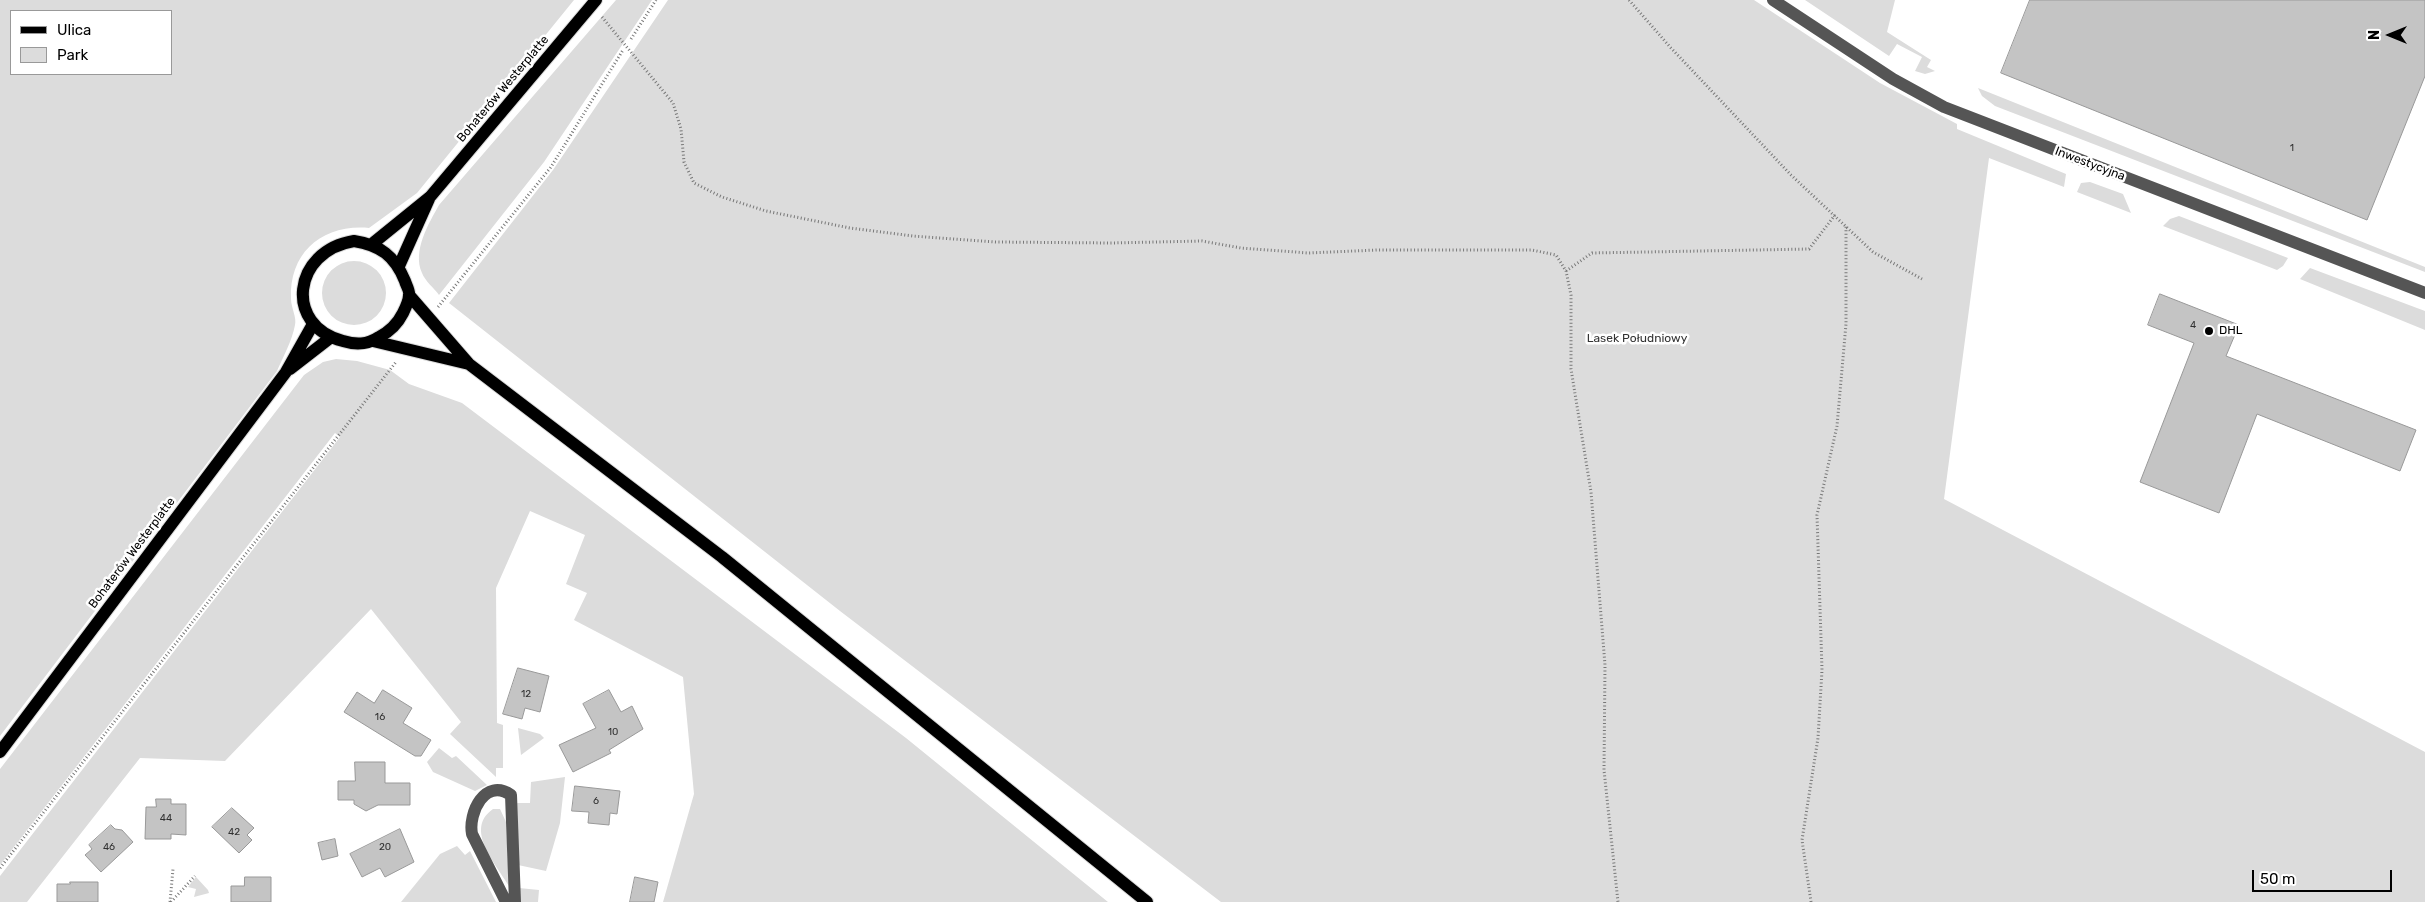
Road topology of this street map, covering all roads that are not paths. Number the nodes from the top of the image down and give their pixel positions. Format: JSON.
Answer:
{"nodes":[{"id":1,"x":1773,"y":0,"type":"edge"},
{"id":2,"x":594,"y":2,"type":"edge"},
{"id":3,"x":430,"y":197,"type":"junction"},
{"id":4,"x":372,"y":244,"type":"junction"},
{"id":5,"x":399,"y":266,"type":"junction"},
{"id":6,"x":2425,"y":293,"type":"edge"},
{"id":7,"x":410,"y":295,"type":"junction"},
{"id":8,"x":314,"y":324,"type":"junction"},
{"id":9,"x":330,"y":338,"type":"junction"},
{"id":10,"x":373,"y":341,"type":"junction"},
{"id":11,"x":469,"y":364,"type":"junction"},
{"id":12,"x":286,"y":372,"type":"junction"},
{"id":13,"x":0,"y":752,"type":"edge"},
{"id":14,"x":506,"y":902,"type":"edge"},
{"id":15,"x":515,"y":902,"type":"edge"},
{"id":16,"x":1147,"y":902,"type":"edge"}],
"edges":[{"from":1,"to":6,"type":"street","name":"Inwestycyjna"},
{"from":2,"to":3,"type":"main road","name":"Bohaterów Westerplatte"},
{"from":3,"to":4,"type":"main road","name":"Bohaterów Westerplatte"},
{"from":3,"to":5,"type":"main road","name":"Bohaterów Westerplatte"},
{"from":4,"to":5,"type":"main road"},
{"from":4,"to":8,"type":"main road"},
{"from":5,"to":7,"type":"main road"},
{"from":7,"to":10,"type":"main road"},
{"from":7,"to":11,"type":"main road"},
{"from":8,"to":9,"type":"main road"},
{"from":8,"to":12,"type":"main road","name":"Bohaterów Westerplatte"},
{"from":9,"to":10,"type":"main road"},
{"from":9,"to":12,"type":"main road","name":"Bohaterów Westerplatte"},
{"from":10,"to":11,"type":"main road"},
{"from":11,"to":16,"type":"main road"},
{"from":12,"to":13,"type":"main road","name":"Bohaterów Westerplatte"},
{"from":14,"to":15,"type":"street"}]}
